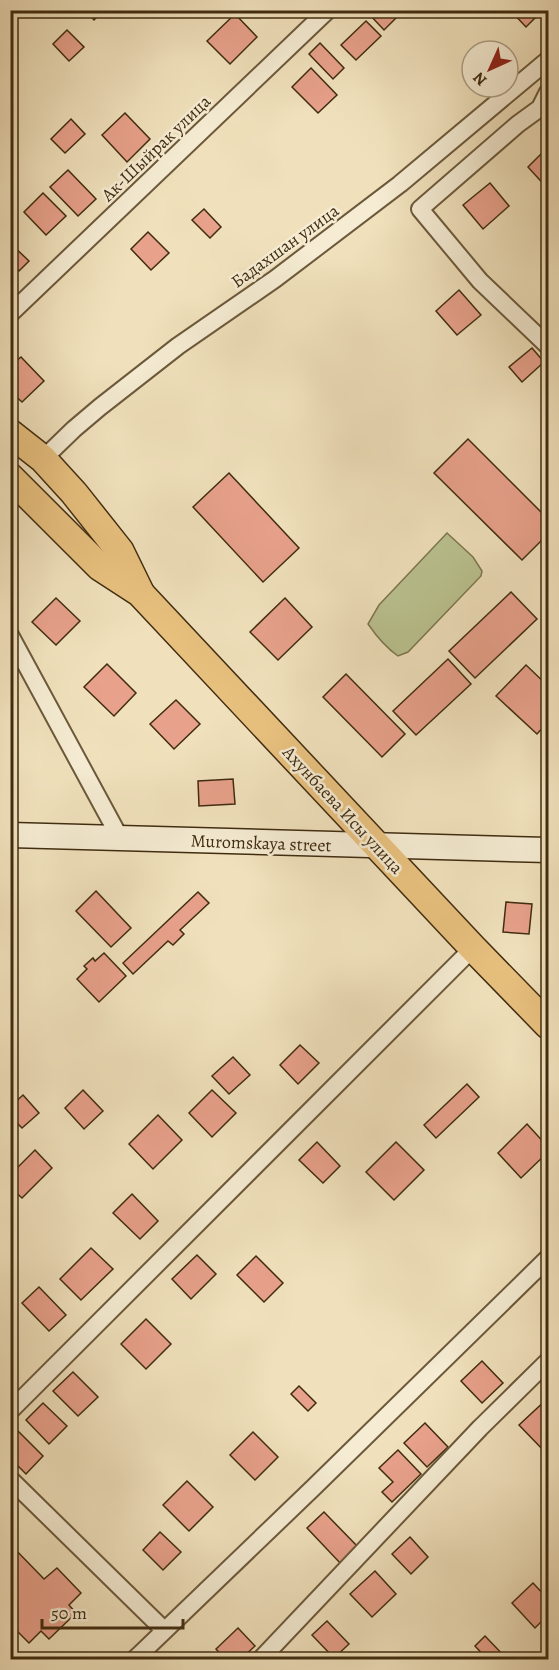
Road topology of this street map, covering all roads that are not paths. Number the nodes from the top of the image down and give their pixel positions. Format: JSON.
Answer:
{"nodes":[{"id":1,"x":328,"y":10,"type":"edge"},
{"id":2,"x":549,"y":60,"type":"edge"},
{"id":3,"x":549,"y":92,"type":"edge"},
{"id":4,"x":544,"y":113,"type":"edge"},
{"id":5,"x":10,"y":314,"type":"edge"},
{"id":6,"x":549,"y":346,"type":"edge"},
{"id":7,"x":10,"y":433,"type":"edge"},
{"id":8,"x":44,"y":459,"type":"junction"},
{"id":9,"x":10,"y":477,"type":"edge"},
{"id":10,"x":140,"y":593,"type":"junction"},
{"id":11,"x":10,"y":635,"type":"edge"},
{"id":12,"x":10,"y":835,"type":"edge"},
{"id":13,"x":120,"y":838,"type":"junction"},
{"id":14,"x":377,"y":846,"type":"junction"},
{"id":15,"x":549,"y":850,"type":"edge"},
{"id":16,"x":473,"y":948,"type":"junction"},
{"id":17,"x":549,"y":1025,"type":"edge"},
{"id":18,"x":549,"y":1258,"type":"edge"},
{"id":19,"x":549,"y":1361,"type":"edge"},
{"id":20,"x":10,"y":1411,"type":"edge"},
{"id":21,"x":10,"y":1479,"type":"edge"},
{"id":22,"x":164,"y":1630,"type":"junction"},
{"id":23,"x":134,"y":1659,"type":"edge"},
{"id":24,"x":260,"y":1659,"type":"edge"}],
"edges":[{"from":1,"to":5,"type":"street","name":"Ак-Шыйрак улица"},
{"from":2,"to":8,"type":"street","name":"Бадахшан улица"},
{"from":3,"to":4,"type":"street"},
{"from":4,"to":6,"type":"street"},
{"from":7,"to":8,"type":"main road","name":"Ахунбаева Исы улица"},
{"from":8,"to":10,"type":"main road","name":"Ахунбаева Исы улица"},
{"from":9,"to":10,"type":"main road","name":"Ахунбаева Исы улица"},
{"from":10,"to":14,"type":"main road","name":"Ахунбаева Исы улица"},
{"from":11,"to":13,"type":"street"},
{"from":12,"to":13,"type":"main road","name":"Muromskaya street"},
{"from":13,"to":14,"type":"main road","name":"Muromskaya street"},
{"from":14,"to":15,"type":"main road","name":"Muromskaya street"},
{"from":14,"to":16,"type":"main road","name":"Ахунбаева Исы улица"},
{"from":16,"to":17,"type":"main road","name":"Ахунбаева Исы улица"},
{"from":16,"to":20,"type":"street"},
{"from":18,"to":22,"type":"street"},
{"from":19,"to":24,"type":"street"},
{"from":21,"to":22,"type":"street"},
{"from":22,"to":23,"type":"street"}]}
